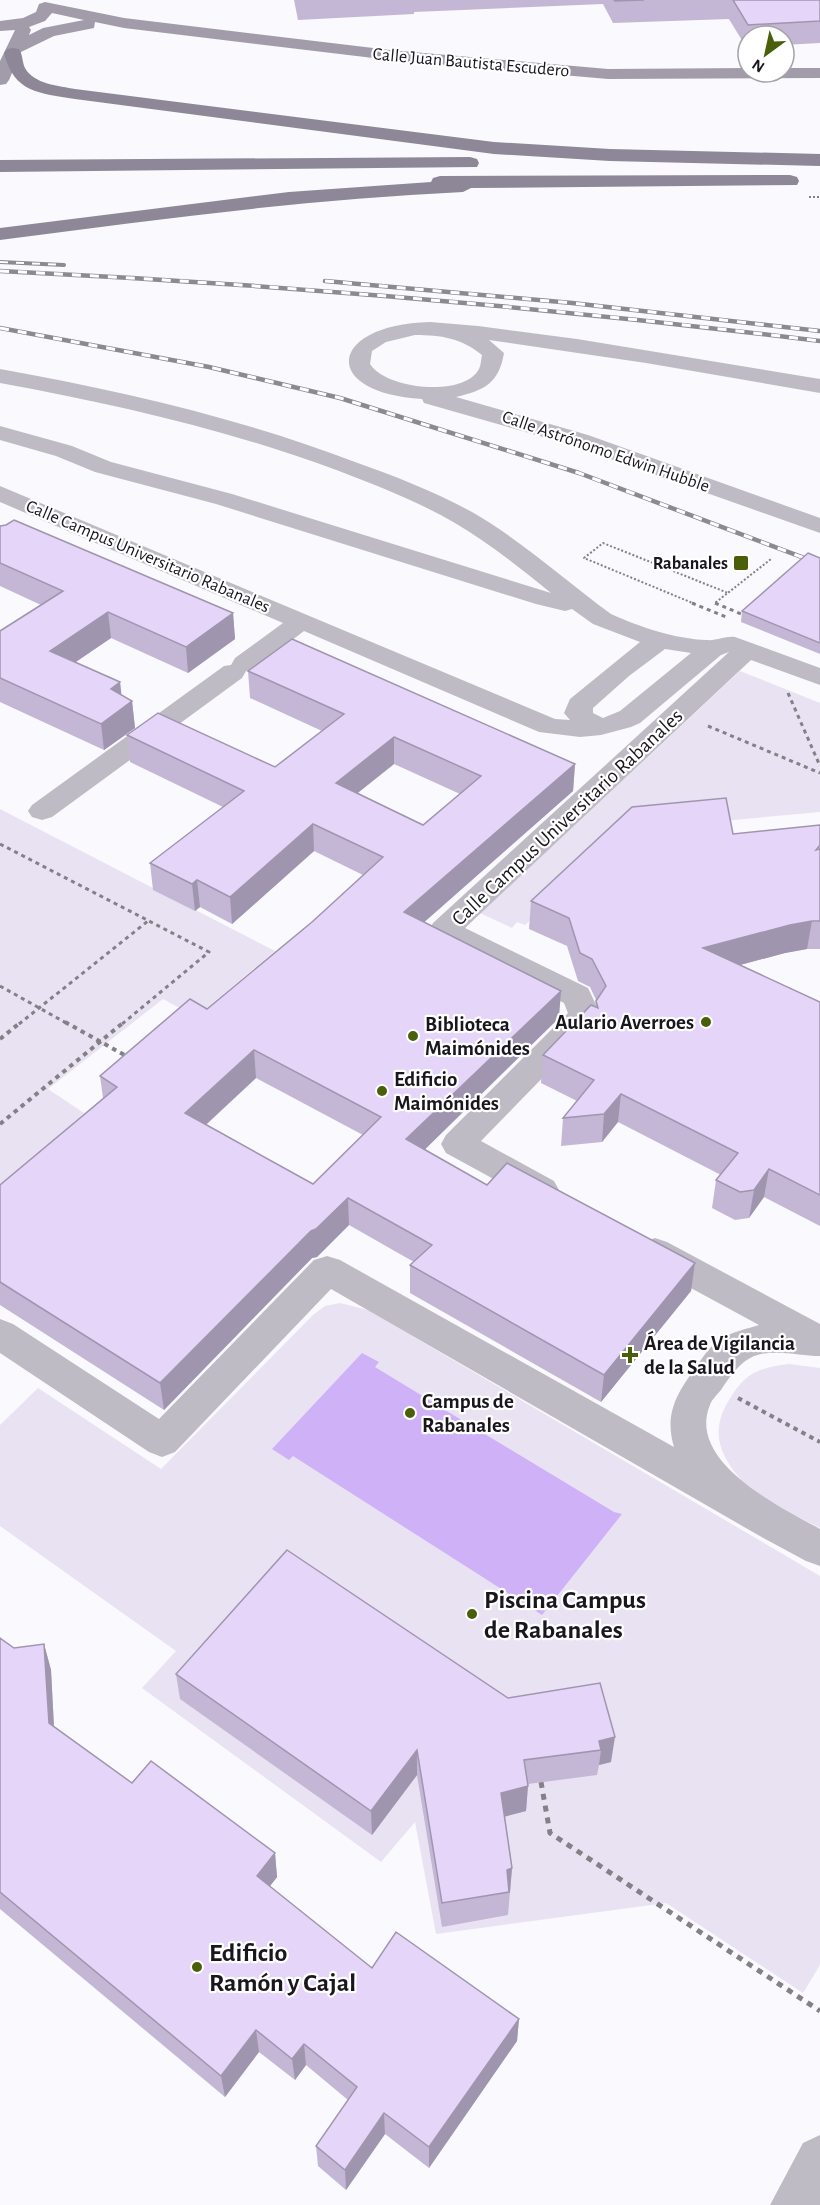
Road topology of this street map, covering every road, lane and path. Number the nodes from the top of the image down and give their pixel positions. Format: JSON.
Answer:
{"nodes":[{"id":1,"x":36,"y":2,"type":"edge"},
{"id":2,"x":27,"y":22,"type":"junction"},
{"id":3,"x":124,"y":23,"type":"junction"},
{"id":4,"x":88,"y":24,"type":"junction"},
{"id":5,"x":0,"y":26,"type":"edge"},
{"id":6,"x":14,"y":51,"type":"junction"},
{"id":7,"x":820,"y":73,"type":"edge"},
{"id":8,"x":0,"y":80,"type":"edge"},
{"id":9,"x":820,"y":160,"type":"edge"},
{"id":10,"x":0,"y":166,"type":"edge"},
{"id":11,"x":808,"y":181,"type":"dead end"},
{"id":12,"x":597,"y":182,"type":"junction"},
{"id":13,"x":0,"y":183,"type":"edge"},
{"id":14,"x":0,"y":234,"type":"edge"},
{"id":15,"x":452,"y":331,"type":"junction"},
{"id":16,"x":638,"y":354,"type":"junction"},
{"id":17,"x":495,"y":365,"type":"junction"},
{"id":18,"x":0,"y":376,"type":"edge"},
{"id":19,"x":820,"y":386,"type":"edge"},
{"id":20,"x":388,"y":388,"type":"junction"},
{"id":21,"x":0,"y":432,"type":"edge"},
{"id":22,"x":0,"y":493,"type":"edge"},
{"id":23,"x":820,"y":526,"type":"edge"},
{"id":24,"x":771,"y":559,"type":"dead end"},
{"id":25,"x":728,"y":593,"type":"junction"},
{"id":26,"x":572,"y":597,"type":"junction"},
{"id":27,"x":741,"y":614,"type":"junction"},
{"id":28,"x":746,"y":616,"type":"edge"},
{"id":29,"x":302,"y":621,"type":"junction"},
{"id":30,"x":659,"y":640,"type":"junction"},
{"id":31,"x":712,"y":649,"type":"junction"},
{"id":32,"x":747,"y":650,"type":"junction"},
{"id":33,"x":820,"y":677,"type":"edge"},
{"id":34,"x":787,"y":690,"type":"dead end"},
{"id":35,"x":679,"y":714,"type":"junction"},
{"id":36,"x":597,"y":725,"type":"junction"},
{"id":37,"x":820,"y":766,"type":"edge"},
{"id":38,"x":820,"y":773,"type":"edge"},
{"id":39,"x":42,"y":811,"type":"dead end"},
{"id":40,"x":0,"y":844,"type":"edge"},
{"id":41,"x":148,"y":921,"type":"junction"},
{"id":42,"x":0,"y":986,"type":"edge"},
{"id":43,"x":39,"y":1008,"type":"junction"},
{"id":44,"x":0,"y":1039,"type":"edge"},
{"id":45,"x":100,"y":1042,"type":"junction"},
{"id":46,"x":137,"y":1062,"type":"edge"},
{"id":47,"x":0,"y":1124,"type":"edge"},
{"id":48,"x":571,"y":1206,"type":"edge"},
{"id":49,"x":633,"y":1240,"type":"edge"},
{"id":50,"x":0,"y":1334,"type":"edge"},
{"id":51,"x":820,"y":1343,"type":"edge"},
{"id":52,"x":707,"y":1379,"type":"junction"},
{"id":53,"x":820,"y":1442,"type":"edge"},
{"id":54,"x":757,"y":1512,"type":"junction"},
{"id":55,"x":820,"y":1549,"type":"edge"},
{"id":56,"x":542,"y":1782,"type":"edge"},
{"id":57,"x":820,"y":2012,"type":"edge"},
{"id":58,"x":820,"y":2160,"type":"edge"},
{"id":59,"x":795,"y":2205,"type":"edge"}],
"edges":[{"from":1,"to":2,"type":"street"},
{"from":1,"to":3,"type":"street","name":"Calle Juan Bautista Escudero"},
{"from":2,"to":4,"type":"street","name":"Calle Juan Bautista Escudero"},
{"from":2,"to":5,"type":"street","name":"Calle Juan Bautista Escudero"},
{"from":2,"to":6,"type":"street"},
{"from":3,"to":4,"type":"street","name":"Calle Juan Bautista Escudero"},
{"from":3,"to":7,"type":"street","name":"Calle Juan Bautista Escudero"},
{"from":4,"to":6,"type":"street"},
{"from":6,"to":8,"type":"street"},
{"from":6,"to":9,"type":"main road"},
{"from":9,"to":10,"type":"main road"},
{"from":11,"to":12,"type":"main road"},
{"from":12,"to":13,"type":"main road"},
{"from":12,"to":14,"type":"main road"},
{"from":15,"to":16,"type":"street"},
{"from":15,"to":17,"type":"street"},
{"from":15,"to":20,"type":"street"},
{"from":16,"to":17,"type":"street"},
{"from":16,"to":19,"type":"street"},
{"from":17,"to":20,"type":"street"},
{"from":18,"to":26,"type":"street"},
{"from":20,"to":23,"type":"street","name":"Calle Astrónomo Edwin Hubble"},
{"from":21,"to":26,"type":"street"},
{"from":22,"to":29,"type":"street","name":"Calle Campus Universitario Rabanales"},
{"from":24,"to":25,"type":"path"},
{"from":25,"to":27,"type":"path"},
{"from":25,"to":27,"type":"path"},
{"from":26,"to":30,"type":"street"},
{"from":27,"to":28,"type":"path"},
{"from":29,"to":36,"type":"street","name":"Calle Campus Universitario Rabanales"},
{"from":29,"to":39,"type":"street"},
{"from":30,"to":31,"type":"street"},
{"from":30,"to":36,"type":"street"},
{"from":31,"to":32,"type":"street"},
{"from":31,"to":36,"type":"street","name":"Calle Campus Universitario Rabanales"},
{"from":32,"to":33,"type":"street"},
{"from":32,"to":35,"type":"street","name":"Calle Campus Universitario Rabanales"},
{"from":34,"to":37,"type":"path"},
{"from":35,"to":38,"type":"path"},
{"from":35,"to":48,"type":"street","name":"Calle Campus Universitario Rabanales"},
{"from":40,"to":41,"type":"path"},
{"from":41,"to":43,"type":"path"},
{"from":41,"to":45,"type":"path"},
{"from":42,"to":43,"type":"path"},
{"from":43,"to":44,"type":"path"},
{"from":43,"to":45,"type":"path"},
{"from":45,"to":46,"type":"path"},
{"from":45,"to":47,"type":"path"},
{"from":49,"to":51,"type":"street"},
{"from":50,"to":54,"type":"street"},
{"from":51,"to":52,"type":"street"},
{"from":52,"to":53,"type":"path"},
{"from":52,"to":54,"type":"street"},
{"from":54,"to":55,"type":"street"},
{"from":56,"to":57,"type":"path"},
{"from":58,"to":59,"type":"street"}]}
